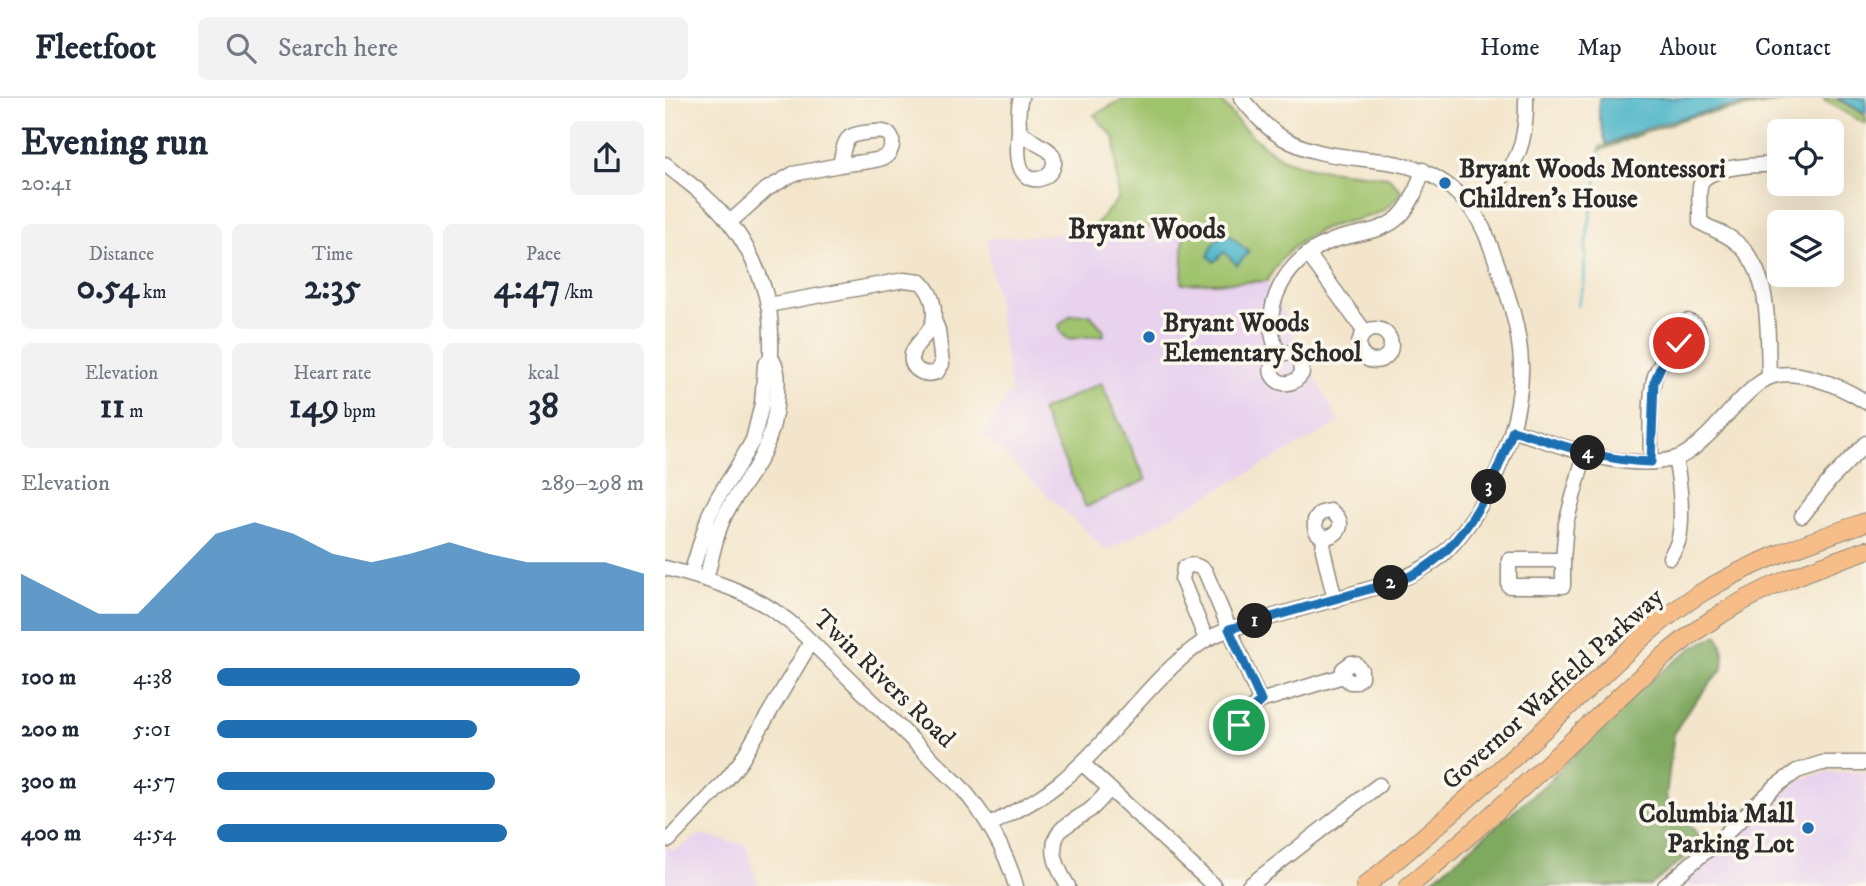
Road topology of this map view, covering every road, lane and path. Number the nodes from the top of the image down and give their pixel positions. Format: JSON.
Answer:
{"nodes":[{"id":1,"x":1021,"y":98,"type":"edge"},
{"id":2,"x":1241,"y":98,"type":"edge"},
{"id":3,"x":1527,"y":98,"type":"edge"},
{"id":4,"x":1019,"y":130,"type":"dead end"},
{"id":5,"x":665,"y":164,"type":"edge"},
{"id":6,"x":840,"y":164,"type":"dead end"},
{"id":7,"x":1767,"y":165,"type":"edge"},
{"id":8,"x":1423,"y":170,"type":"junction"},
{"id":9,"x":1468,"y":205,"type":"junction"},
{"id":10,"x":730,"y":222,"type":"junction"},
{"id":11,"x":1308,"y":254,"type":"junction"},
{"id":12,"x":768,"y":305,"type":"junction"},
{"id":13,"x":934,"y":320,"type":"dead end"},
{"id":14,"x":1365,"y":332,"type":"dead end"},
{"id":15,"x":1679,"y":343,"type":"dead end"},
{"id":16,"x":1279,"y":354,"type":"dead end"},
{"id":17,"x":771,"y":358,"type":"junction"},
{"id":18,"x":1769,"y":377,"type":"junction"},
{"id":19,"x":1866,"y":402,"type":"edge"},
{"id":20,"x":1513,"y":430,"type":"junction"},
{"id":21,"x":1866,"y":443,"type":"edge"},
{"id":22,"x":1585,"y":453,"type":"junction"},
{"id":23,"x":1675,"y":459,"type":"junction"},
{"id":24,"x":1651,"y":462,"type":"junction"},
{"id":25,"x":1802,"y":516,"type":"dead end"},
{"id":26,"x":1866,"y":522,"type":"edge"},
{"id":27,"x":1324,"y":537,"type":"dead end"},
{"id":28,"x":1866,"y":550,"type":"edge"},
{"id":29,"x":1670,"y":557,"type":"dead end"},
{"id":30,"x":1563,"y":560,"type":"dead end"},
{"id":31,"x":665,"y":568,"type":"edge"},
{"id":32,"x":691,"y":575,"type":"junction"},
{"id":33,"x":706,"y":579,"type":"junction"},
{"id":34,"x":1335,"y":600,"type":"junction"},
{"id":35,"x":1229,"y":629,"type":"junction"},
{"id":36,"x":1206,"y":639,"type":"junction"},
{"id":37,"x":811,"y":642,"type":"junction"},
{"id":38,"x":1343,"y":676,"type":"dead end"},
{"id":39,"x":1261,"y":701,"type":"junction"},
{"id":40,"x":1237,"y":723,"type":"dead end"},
{"id":41,"x":1866,"y":762,"type":"edge"},
{"id":42,"x":1082,"y":763,"type":"junction"},
{"id":43,"x":1378,"y":785,"type":"dead end"},
{"id":44,"x":1109,"y":790,"type":"junction"},
{"id":45,"x":990,"y":825,"type":"junction"},
{"id":46,"x":665,"y":839,"type":"edge"},
{"id":47,"x":1016,"y":886,"type":"edge"},
{"id":48,"x":1068,"y":886,"type":"edge"},
{"id":49,"x":1214,"y":886,"type":"edge"},
{"id":50,"x":1249,"y":886,"type":"edge"},
{"id":51,"x":1365,"y":886,"type":"edge"},
{"id":52,"x":1409,"y":886,"type":"edge"},
{"id":53,"x":1665,"y":886,"type":"edge"}],
"edges":[{"from":1,"to":4,"type":"street"},
{"from":2,"to":8,"type":"street"},
{"from":3,"to":9,"type":"street"},
{"from":5,"to":10,"type":"street"},
{"from":6,"to":10,"type":"street"},
{"from":7,"to":18,"type":"street"},
{"from":8,"to":9,"type":"street"},
{"from":8,"to":11,"type":"street"},
{"from":9,"to":20,"type":"street"},
{"from":10,"to":12,"type":"street"},
{"from":11,"to":14,"type":"street"},
{"from":11,"to":16,"type":"street"},
{"from":12,"to":13,"type":"street"},
{"from":12,"to":17,"type":"street"},
{"from":15,"to":24,"type":"street"},
{"from":17,"to":32,"type":"street"},
{"from":17,"to":33,"type":"street"},
{"from":18,"to":19,"type":"street"},
{"from":18,"to":23,"type":"street"},
{"from":20,"to":22,"type":"street"},
{"from":20,"to":34,"type":"street"},
{"from":21,"to":25,"type":"street"},
{"from":22,"to":24,"type":"street"},
{"from":22,"to":30,"type":"street"},
{"from":23,"to":24,"type":"street"},
{"from":23,"to":29,"type":"street"},
{"from":26,"to":51,"type":"main road","name":"Governor Warfield Parkway"},
{"from":27,"to":34,"type":"street"},
{"from":28,"to":52,"type":"main road","name":"Governor Warfield Parkway"},
{"from":31,"to":32,"type":"street","name":"Twin Rivers Road"},
{"from":32,"to":33,"type":"street","name":"Twin Rivers Road"},
{"from":33,"to":37,"type":"street","name":"Twin Rivers Road"},
{"from":34,"to":35,"type":"street"},
{"from":35,"to":36,"type":"street"},
{"from":35,"to":36,"type":"street"},
{"from":35,"to":39,"type":"street"},
{"from":36,"to":42,"type":"street"},
{"from":37,"to":45,"type":"street","name":"Twin Rivers Road"},
{"from":37,"to":46,"type":"street"},
{"from":38,"to":39,"type":"street"},
{"from":39,"to":40,"type":"street"},
{"from":41,"to":53,"type":"street"},
{"from":42,"to":44,"type":"street"},
{"from":42,"to":45,"type":"street"},
{"from":43,"to":50,"type":"street"},
{"from":44,"to":48,"type":"street"},
{"from":44,"to":49,"type":"street"},
{"from":45,"to":47,"type":"street","name":"Twin Rivers Road"}]}
